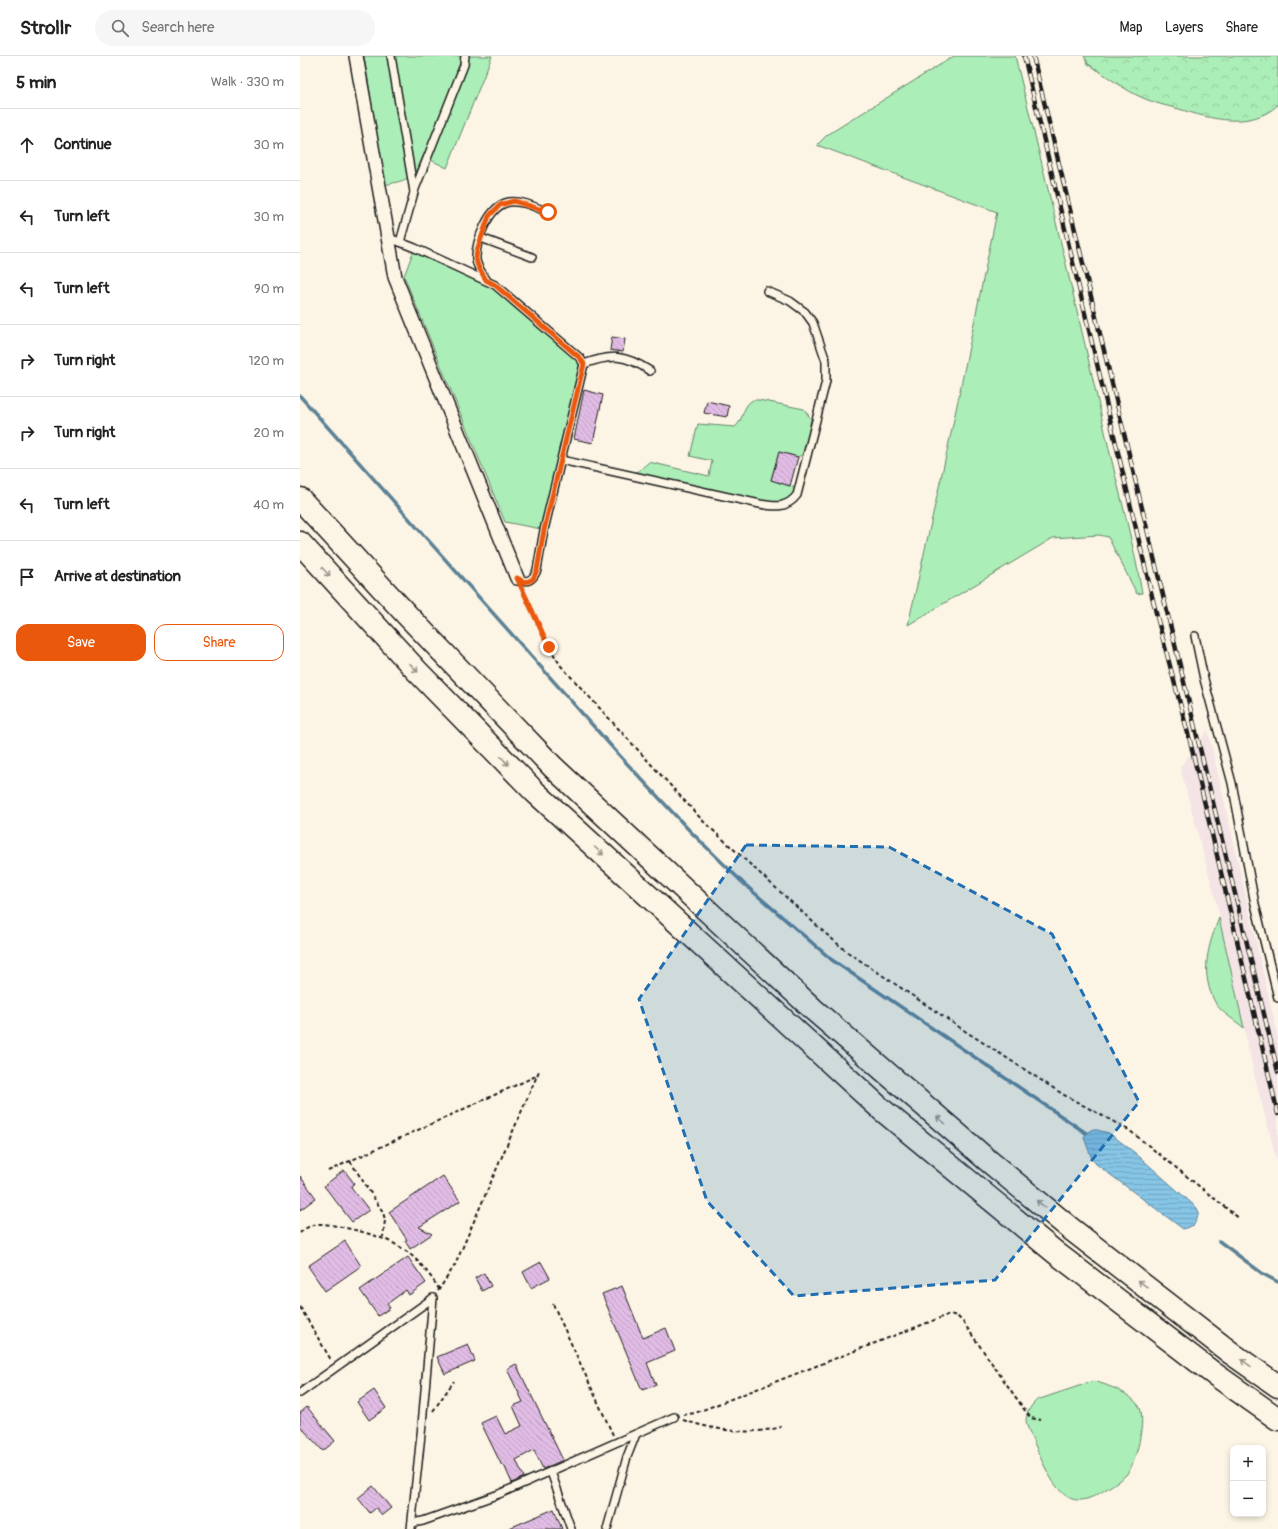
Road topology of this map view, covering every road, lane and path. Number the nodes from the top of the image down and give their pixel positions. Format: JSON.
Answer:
{"nodes":[{"id":1,"x":356,"y":56,"type":"edge"},
{"id":2,"x":391,"y":56,"type":"edge"},
{"id":3,"x":465,"y":56,"type":"edge"},
{"id":4,"x":414,"y":192,"type":"junction"},
{"id":5,"x":548,"y":212,"type":"dead end"},
{"id":6,"x":387,"y":237,"type":"junction"},
{"id":7,"x":481,"y":238,"type":"junction"},
{"id":8,"x":400,"y":242,"type":"junction"},
{"id":9,"x":532,"y":257,"type":"dead end"},
{"id":10,"x":486,"y":280,"type":"junction"},
{"id":11,"x":767,"y":291,"type":"dead end"},
{"id":12,"x":584,"y":364,"type":"junction"},
{"id":13,"x":650,"y":371,"type":"dead end"},
{"id":14,"x":561,"y":460,"type":"junction"},
{"id":15,"x":300,"y":499,"type":"edge"},
{"id":16,"x":300,"y":543,"type":"edge"},
{"id":17,"x":517,"y":578,"type":"junction"},
{"id":18,"x":1195,"y":636,"type":"dead end"},
{"id":19,"x":1278,"y":998,"type":"edge"},
{"id":20,"x":539,"y":1071,"type":"dead end"},
{"id":21,"x":537,"y":1076,"type":"junction"},
{"id":22,"x":350,"y":1161,"type":"junction"},
{"id":23,"x":328,"y":1171,"type":"dead end"},
{"id":24,"x":1240,"y":1219,"type":"dead end"},
{"id":25,"x":300,"y":1233,"type":"edge"},
{"id":26,"x":383,"y":1237,"type":"junction"},
{"id":27,"x":439,"y":1289,"type":"junction"},
{"id":28,"x":433,"y":1298,"type":"junction"},
{"id":29,"x":553,"y":1304,"type":"dead end"},
{"id":30,"x":300,"y":1307,"type":"edge"},
{"id":31,"x":335,"y":1368,"type":"junction"},
{"id":32,"x":454,"y":1381,"type":"dead end"},
{"id":33,"x":1278,"y":1386,"type":"edge"},
{"id":34,"x":300,"y":1394,"type":"edge"},
{"id":35,"x":674,"y":1417,"type":"junction"},
{"id":36,"x":1278,"y":1419,"type":"edge"},
{"id":37,"x":1041,"y":1420,"type":"dead end"},
{"id":38,"x":422,"y":1425,"type":"junction"},
{"id":39,"x":781,"y":1427,"type":"dead end"},
{"id":40,"x":636,"y":1434,"type":"junction"},
{"id":41,"x":616,"y":1443,"type":"junction"},
{"id":42,"x":551,"y":1472,"type":"junction"},
{"id":43,"x":411,"y":1526,"type":"edge"},
{"id":44,"x":571,"y":1529,"type":"edge"},
{"id":45,"x":607,"y":1529,"type":"edge"}],
"edges":[{"from":1,"to":6,"type":"street"},
{"from":2,"to":4,"type":"lane"},
{"from":3,"to":4,"type":"lane"},
{"from":4,"to":8,"type":"lane"},
{"from":5,"to":7,"type":"lane"},
{"from":6,"to":8,"type":"lane"},
{"from":6,"to":17,"type":"street"},
{"from":7,"to":9,"type":"lane"},
{"from":7,"to":10,"type":"lane"},
{"from":8,"to":10,"type":"lane"},
{"from":10,"to":12,"type":"lane"},
{"from":11,"to":14,"type":"lane"},
{"from":12,"to":13,"type":"lane"},
{"from":12,"to":14,"type":"lane"},
{"from":14,"to":17,"type":"lane"},
{"from":33,"to":15,"type":"highway","one_way":true},
{"from":16,"to":36,"type":"highway","one_way":true},
{"from":17,"to":24,"type":"path"},
{"from":18,"to":19,"type":"lane"},
{"from":20,"to":21,"type":"path"},
{"from":21,"to":22,"type":"path"},
{"from":21,"to":27,"type":"path"},
{"from":22,"to":23,"type":"path"},
{"from":22,"to":26,"type":"path"},
{"from":25,"to":26,"type":"path"},
{"from":26,"to":27,"type":"path"},
{"from":27,"to":28,"type":"path"},
{"from":28,"to":31,"type":"lane"},
{"from":28,"to":38,"type":"lane"},
{"from":29,"to":41,"type":"path"},
{"from":30,"to":31,"type":"path"},
{"from":31,"to":34,"type":"lane"},
{"from":32,"to":38,"type":"path"},
{"from":35,"to":37,"type":"path"},
{"from":35,"to":39,"type":"path"},
{"from":35,"to":40,"type":"lane"},
{"from":38,"to":43,"type":"lane"},
{"from":40,"to":41,"type":"lane"},
{"from":40,"to":45,"type":"lane"},
{"from":41,"to":42,"type":"lane"},
{"from":42,"to":43,"type":"lane"},
{"from":42,"to":44,"type":"lane"}]}
